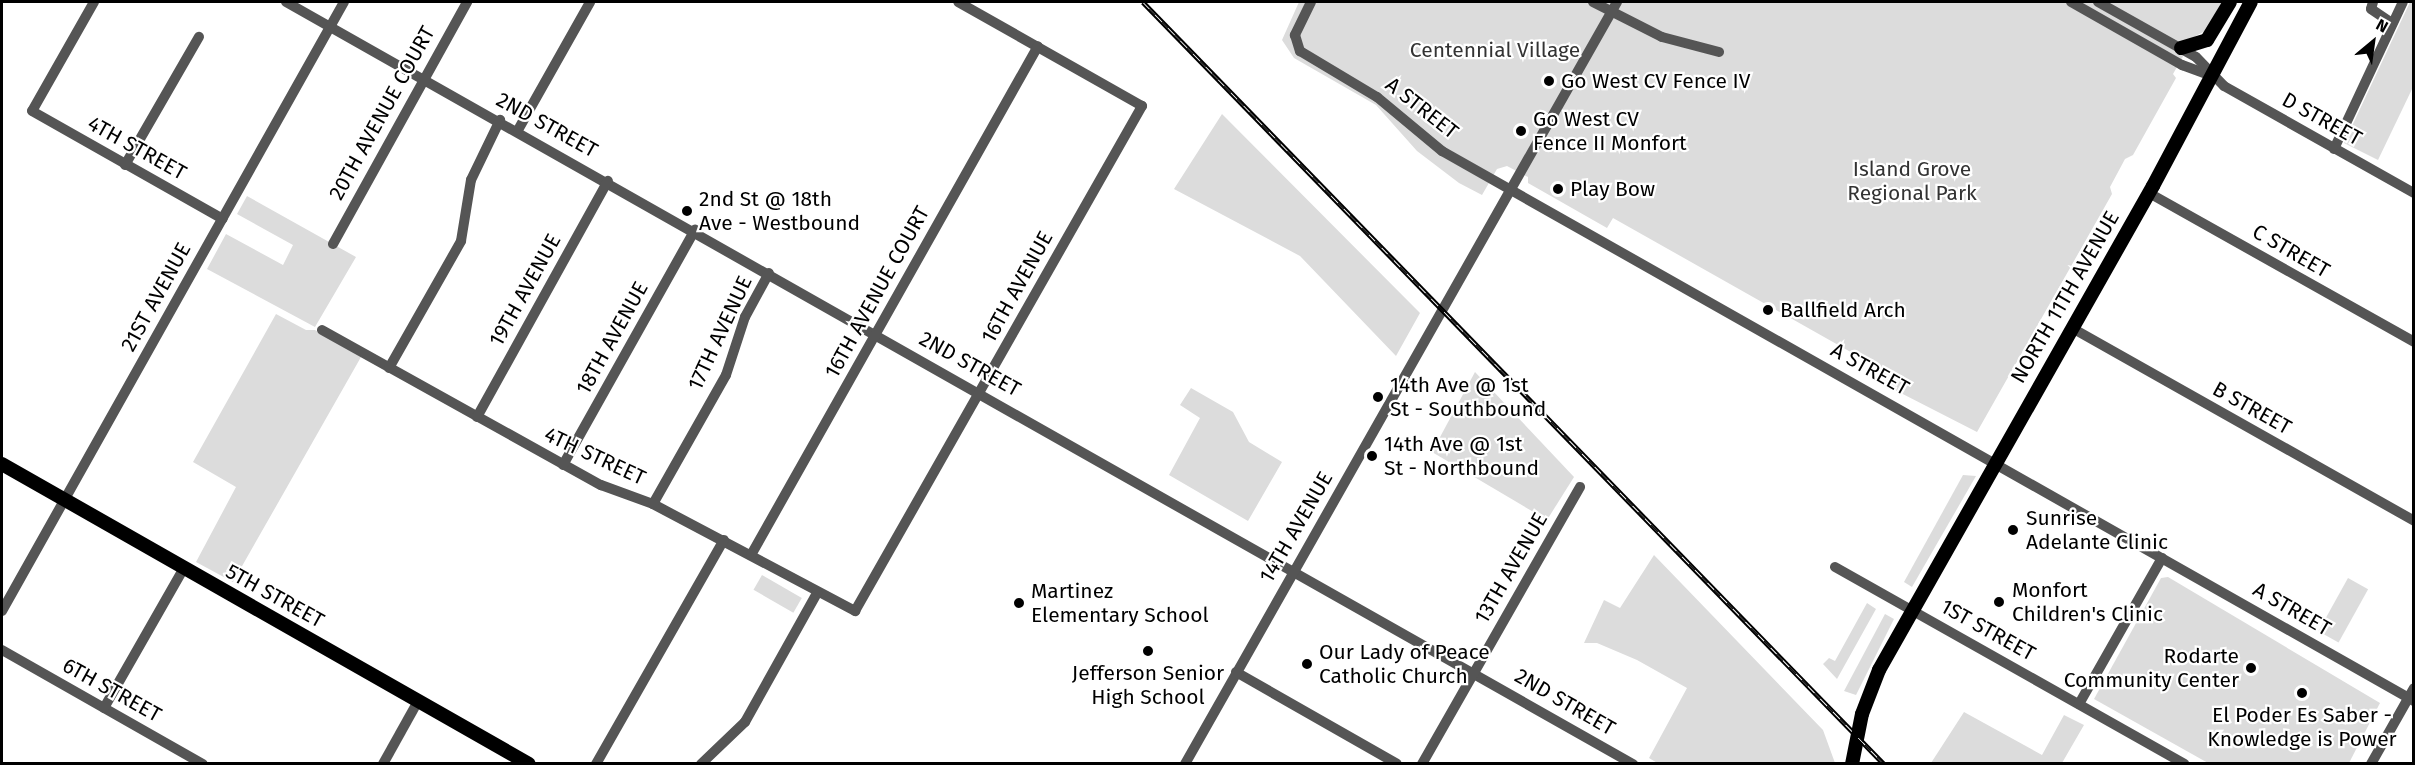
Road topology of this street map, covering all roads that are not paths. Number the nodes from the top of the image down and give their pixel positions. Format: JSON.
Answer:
{"nodes":[{"id":1,"x":94,"y":2,"type":"edge"},
{"id":2,"x":286,"y":2,"type":"edge"},
{"id":3,"x":344,"y":2,"type":"edge"},
{"id":4,"x":466,"y":2,"type":"edge"},
{"id":5,"x":590,"y":2,"type":"edge"},
{"id":6,"x":957,"y":2,"type":"edge"},
{"id":7,"x":1311,"y":2,"type":"edge"},
{"id":8,"x":1593,"y":2,"type":"edge"},
{"id":9,"x":1617,"y":2,"type":"edge"},
{"id":10,"x":2071,"y":2,"type":"edge"},
{"id":11,"x":2098,"y":2,"type":"edge"},
{"id":12,"x":2230,"y":2,"type":"edge"},
{"id":13,"x":2251,"y":2,"type":"edge"},
{"id":14,"x":2373,"y":2,"type":"edge"},
{"id":15,"x":2403,"y":2,"type":"edge"},
{"id":16,"x":1610,"y":12,"type":"junction"},
{"id":17,"x":2392,"y":23,"type":"junction"},
{"id":18,"x":330,"y":26,"type":"junction"},
{"id":19,"x":199,"y":37,"type":"dead end"},
{"id":20,"x":1038,"y":46,"type":"junction"},
{"id":21,"x":2181,"y":48,"type":"junction"},
{"id":22,"x":1719,"y":52,"type":"dead end"},
{"id":23,"x":2212,"y":76,"type":"junction"},
{"id":24,"x":424,"y":79,"type":"junction"},
{"id":25,"x":500,"y":120,"type":"junction"},
{"id":26,"x":518,"y":130,"type":"junction"},
{"id":27,"x":2334,"y":149,"type":"junction"},
{"id":28,"x":125,"y":165,"type":"junction"},
{"id":29,"x":608,"y":181,"type":"junction"},
{"id":30,"x":1509,"y":189,"type":"junction"},
{"id":31,"x":2149,"y":193,"type":"junction"},
{"id":32,"x":2414,"y":193,"type":"edge"},
{"id":33,"x":223,"y":219,"type":"junction"},
{"id":34,"x":695,"y":230,"type":"junction"},
{"id":35,"x":333,"y":244,"type":"dead end"},
{"id":36,"x":769,"y":273,"type":"junction"},
{"id":37,"x":2072,"y":328,"type":"junction"},
{"id":38,"x":321,"y":330,"type":"dead end"},
{"id":39,"x":876,"y":334,"type":"junction"},
{"id":40,"x":2414,"y":342,"type":"edge"},
{"id":41,"x":389,"y":368,"type":"junction"},
{"id":42,"x":980,"y":392,"type":"junction"},
{"id":43,"x":477,"y":417,"type":"junction"},
{"id":44,"x":1995,"y":463,"type":"junction"},
{"id":45,"x":2,"y":464,"type":"edge"},
{"id":46,"x":564,"y":465,"type":"junction"},
{"id":47,"x":1580,"y":487,"type":"dead end"},
{"id":48,"x":64,"y":500,"type":"junction"},
{"id":49,"x":653,"y":504,"type":"junction"},
{"id":50,"x":2414,"y":521,"type":"edge"},
{"id":51,"x":724,"y":540,"type":"junction"},
{"id":52,"x":750,"y":555,"type":"junction"},
{"id":53,"x":2162,"y":558,"type":"junction"},
{"id":54,"x":1835,"y":567,"type":"dead end"},
{"id":55,"x":184,"y":568,"type":"junction"},
{"id":56,"x":1293,"y":571,"type":"junction"},
{"id":57,"x":817,"y":593,"type":"junction"},
{"id":58,"x":1912,"y":610,"type":"junction"},
{"id":59,"x":2,"y":611,"type":"edge"},
{"id":60,"x":855,"y":611,"type":"joint"},
{"id":61,"x":2,"y":650,"type":"edge"},
{"id":62,"x":1236,"y":672,"type":"junction"},
{"id":63,"x":1473,"y":672,"type":"junction"},
{"id":64,"x":2412,"y":695,"type":"edge"},
{"id":65,"x":418,"y":701,"type":"junction"},
{"id":66,"x":2079,"y":704,"type":"junction"},
{"id":67,"x":104,"y":708,"type":"junction"},
{"id":68,"x":203,"y":764,"type":"edge"},
{"id":69,"x":383,"y":764,"type":"edge"},
{"id":70,"x":529,"y":764,"type":"edge"},
{"id":71,"x":596,"y":764,"type":"edge"},
{"id":72,"x":701,"y":764,"type":"edge"},
{"id":73,"x":1185,"y":764,"type":"edge"},
{"id":74,"x":1397,"y":764,"type":"edge"},
{"id":75,"x":1422,"y":764,"type":"edge"},
{"id":76,"x":1633,"y":764,"type":"edge"},
{"id":77,"x":1852,"y":764,"type":"edge"},
{"id":78,"x":2184,"y":764,"type":"edge"},
{"id":79,"x":2371,"y":764,"type":"edge"}],
"edges":[{"from":1,"to":28,"type":"street","name":"4TH STREET"},
{"from":2,"to":18,"type":"street","name":"2ND STREET"},
{"from":3,"to":18,"type":"street","name":"21ST AVENUE"},
{"from":4,"to":24,"type":"street","name":"20TH AVENUE COURT"},
{"from":5,"to":26,"type":"street"},
{"from":6,"to":20,"type":"street"},
{"from":7,"to":30,"type":"street","name":"A STREET"},
{"from":8,"to":16,"type":"street"},
{"from":9,"to":16,"type":"street","name":"14TH AVENUE"},
{"from":10,"to":23,"type":"street","name":"D STREET"},
{"from":11,"to":21,"type":"street","name":"D STREET"},
{"from":12,"to":21,"type":"main road"},
{"from":13,"to":23,"type":"main road","name":"NORTH 11TH AVENUE"},
{"from":14,"to":17,"type":"street"},
{"from":15,"to":17,"type":"street"},
{"from":16,"to":22,"type":"street"},
{"from":16,"to":30,"type":"street","name":"14TH AVENUE"},
{"from":17,"to":27,"type":"street"},
{"from":18,"to":24,"type":"street","name":"2ND STREET"},
{"from":18,"to":33,"type":"street","name":"21ST AVENUE"},
{"from":19,"to":28,"type":"street"},
{"from":20,"to":39,"type":"street","name":"16TH AVENUE COURT"},
{"from":20,"to":42,"type":"street","name":"16TH AVENUE"},
{"from":21,"to":23,"type":"street","name":"D STREET"},
{"from":23,"to":27,"type":"street","name":"D STREET"},
{"from":23,"to":31,"type":"main road","name":"NORTH 11TH AVENUE"},
{"from":24,"to":25,"type":"street","name":"2ND STREET"},
{"from":24,"to":35,"type":"street","name":"20TH AVENUE COURT"},
{"from":25,"to":26,"type":"street","name":"2ND STREET"},
{"from":25,"to":41,"type":"street"},
{"from":26,"to":29,"type":"street","name":"2ND STREET"},
{"from":27,"to":32,"type":"street","name":"D STREET"},
{"from":28,"to":33,"type":"street","name":"4TH STREET"},
{"from":29,"to":34,"type":"street","name":"2ND STREET"},
{"from":29,"to":43,"type":"street","name":"19TH AVENUE"},
{"from":30,"to":44,"type":"street","name":"A STREET"},
{"from":30,"to":56,"type":"street","name":"14TH AVENUE"},
{"from":31,"to":37,"type":"main road","name":"NORTH 11TH AVENUE"},
{"from":31,"to":40,"type":"street","name":"C STREET"},
{"from":33,"to":48,"type":"street","name":"21ST AVENUE"},
{"from":34,"to":36,"type":"street","name":"2ND STREET"},
{"from":34,"to":46,"type":"street","name":"18TH AVENUE"},
{"from":36,"to":39,"type":"street","name":"2ND STREET"},
{"from":36,"to":49,"type":"street","name":"17TH AVENUE"},
{"from":37,"to":44,"type":"main road","name":"NORTH 11TH AVENUE"},
{"from":37,"to":50,"type":"street","name":"B STREET"},
{"from":38,"to":41,"type":"street","name":"4TH STREET"},
{"from":39,"to":42,"type":"street","name":"2ND STREET"},
{"from":39,"to":52,"type":"street","name":"16TH AVENUE COURT"},
{"from":41,"to":43,"type":"street","name":"4TH STREET"},
{"from":42,"to":56,"type":"street","name":"2ND STREET"},
{"from":42,"to":60,"type":"street","name":"16TH AVENUE"},
{"from":43,"to":46,"type":"street","name":"4TH STREET"},
{"from":44,"to":53,"type":"street","name":"A STREET"},
{"from":44,"to":58,"type":"main road","name":"NORTH 11TH AVENUE"},
{"from":45,"to":48,"type":"main road","name":"5TH STREET"},
{"from":46,"to":49,"type":"street","name":"4TH STREET"},
{"from":47,"to":63,"type":"street","name":"13TH AVENUE"},
{"from":48,"to":55,"type":"main road","name":"5TH STREET"},
{"from":48,"to":59,"type":"street","name":"21ST AVENUE"},
{"from":49,"to":51,"type":"street","name":"4TH STREET"},
{"from":51,"to":52,"type":"street","name":"4TH STREET"},
{"from":51,"to":71,"type":"street"},
{"from":52,"to":57,"type":"street","name":"4TH STREET"},
{"from":53,"to":64,"type":"street","name":"A STREET"},
{"from":53,"to":66,"type":"street"},
{"from":54,"to":58,"type":"street","name":"1ST STREET"},
{"from":55,"to":65,"type":"main road","name":"5TH STREET"},
{"from":55,"to":67,"type":"street"},
{"from":56,"to":62,"type":"street","name":"14TH AVENUE"},
{"from":56,"to":63,"type":"street","name":"2ND STREET"},
{"from":57,"to":60,"type":"street","name":"4TH STREET"},
{"from":57,"to":72,"type":"street"},
{"from":58,"to":66,"type":"street","name":"1ST STREET"},
{"from":58,"to":77,"type":"main road","name":"NORTH 11TH AVENUE"},
{"from":61,"to":67,"type":"street","name":"6TH STREET"},
{"from":62,"to":73,"type":"street","name":"14TH AVENUE"},
{"from":62,"to":74,"type":"street"},
{"from":63,"to":75,"type":"street","name":"13TH AVENUE"},
{"from":63,"to":76,"type":"street","name":"2ND STREET"},
{"from":64,"to":79,"type":"street"},
{"from":65,"to":69,"type":"street"},
{"from":65,"to":70,"type":"main road","name":"5TH STREET"},
{"from":66,"to":78,"type":"street","name":"1ST STREET"},
{"from":67,"to":68,"type":"street","name":"6TH STREET"}]}
